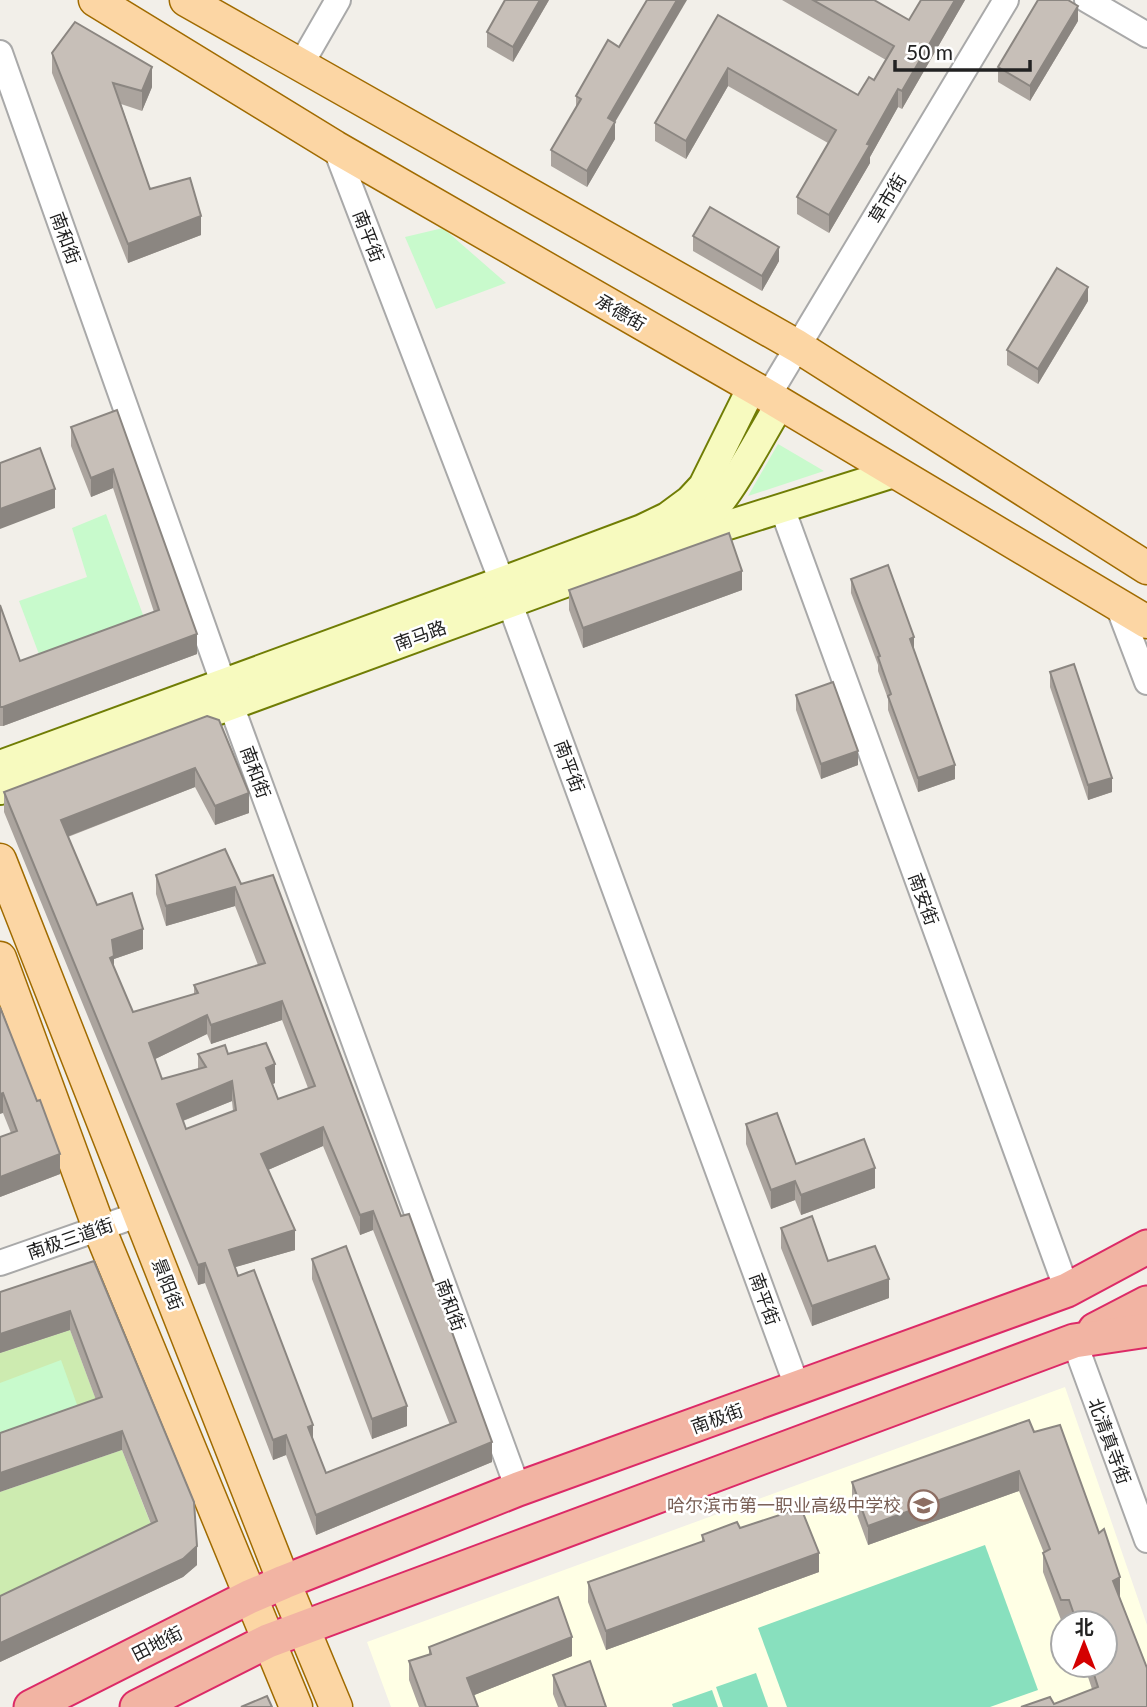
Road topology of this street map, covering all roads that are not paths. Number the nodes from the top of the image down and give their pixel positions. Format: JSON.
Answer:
{"nodes":[{"id":1,"x":95,"y":0,"type":"edge"},
{"id":2,"x":186,"y":0,"type":"edge"},
{"id":3,"x":338,"y":0,"type":"edge"},
{"id":4,"x":1006,"y":0,"type":"edge"},
{"id":5,"x":1087,"y":0,"type":"edge"},
{"id":6,"x":1147,"y":35,"type":"edge"},
{"id":7,"x":0,"y":53,"type":"edge"},
{"id":8,"x":300,"y":66,"type":"junction"},
{"id":9,"x":335,"y":147,"type":"junction"},
{"id":10,"x":797,"y":346,"type":"junction"},
{"id":11,"x":767,"y":396,"type":"junction"},
{"id":12,"x":958,"y":450,"type":"junction"},
{"id":13,"x":894,"y":473,"type":"junction"},
{"id":14,"x":782,"y":508,"type":"junction"},
{"id":15,"x":667,"y":544,"type":"junction"},
{"id":16,"x":1147,"y":545,"type":"edge"},
{"id":17,"x":1147,"y":568,"type":"edge"},
{"id":18,"x":506,"y":592,"type":"junction"},
{"id":19,"x":1118,"y":606,"type":"junction"},
{"id":20,"x":1147,"y":622,"type":"edge"},
{"id":21,"x":1147,"y":682,"type":"edge"},
{"id":22,"x":228,"y":694,"type":"junction"},
{"id":23,"x":0,"y":765,"type":"edge"},
{"id":24,"x":0,"y":790,"type":"edge"},
{"id":25,"x":0,"y":860,"type":"edge"},
{"id":26,"x":0,"y":958,"type":"edge"},
{"id":27,"x":140,"y":1214,"type":"junction"},
{"id":28,"x":99,"y":1228,"type":"junction"},
{"id":29,"x":1147,"y":1247,"type":"edge"},
{"id":30,"x":0,"y":1263,"type":"edge"},
{"id":31,"x":1147,"y":1266,"type":"edge"},
{"id":32,"x":1067,"y":1290,"type":"junction"},
{"id":33,"x":1147,"y":1303,"type":"edge"},
{"id":34,"x":1147,"y":1330,"type":"edge"},
{"id":35,"x":1074,"y":1341,"type":"junction"},
{"id":36,"x":798,"y":1389,"type":"junction"},
{"id":37,"x":518,"y":1489,"type":"junction"},
{"id":38,"x":1147,"y":1540,"type":"edge"},
{"id":39,"x":284,"y":1582,"type":"junction"},
{"id":40,"x":249,"y":1597,"type":"junction"},
{"id":41,"x":305,"y":1629,"type":"junction"},
{"id":42,"x":268,"y":1641,"type":"junction"},
{"id":43,"x":31,"y":1707,"type":"edge"},
{"id":44,"x":137,"y":1707,"type":"edge"},
{"id":45,"x":296,"y":1707,"type":"edge"},
{"id":46,"x":336,"y":1707,"type":"edge"}],
"edges":[{"from":1,"to":9,"type":"main road","name":"承德街"},
{"from":2,"to":8,"type":"main road"},
{"from":3,"to":8,"type":"street"},
{"from":4,"to":10,"type":"street","name":"草市街"},
{"from":5,"to":6,"type":"street"},
{"from":7,"to":22,"type":"street","name":"南和街"},
{"from":8,"to":10,"type":"main road"},
{"from":9,"to":11,"type":"main road","name":"承德街"},
{"from":9,"to":18,"type":"street","name":"南平街"},
{"from":10,"to":11,"type":"street","name":"草市街"},
{"from":10,"to":12,"type":"main road"},
{"from":11,"to":13,"type":"main road","name":"承德街"},
{"from":11,"to":15,"type":"main road","name":"南马路"},
{"from":11,"to":18,"type":"main road","name":"南马路"},
{"from":12,"to":16,"type":"main road"},
{"from":12,"to":17,"type":"main road"},
{"from":13,"to":14,"type":"main road"},
{"from":13,"to":19,"type":"main road","name":"承德街"},
{"from":14,"to":15,"type":"main road"},
{"from":14,"to":32,"type":"street","name":"南安街"},
{"from":15,"to":18,"type":"main road","name":"南马路"},
{"from":18,"to":22,"type":"main road","name":"南马路"},
{"from":18,"to":36,"type":"street","name":"南平街"},
{"from":19,"to":20,"type":"main road","name":"承德街"},
{"from":19,"to":21,"type":"street"},
{"from":22,"to":23,"type":"main road","name":"南马路"},
{"from":22,"to":24,"type":"main road","name":"南马路"},
{"from":22,"to":37,"type":"street","name":"南和街"},
{"from":25,"to":27,"type":"main road","name":"景阳街"},
{"from":26,"to":28,"type":"main road"},
{"from":27,"to":28,"type":"street","name":"南极三道街"},
{"from":27,"to":39,"type":"main road","name":"景阳街"},
{"from":28,"to":30,"type":"street","name":"南极三道街"},
{"from":28,"to":40,"type":"main road"},
{"from":29,"to":32,"type":"highway","name":"南极街"},
{"from":31,"to":32,"type":"highway"},
{"from":32,"to":36,"type":"highway","name":"南极街"},
{"from":33,"to":35,"type":"highway"},
{"from":34,"to":35,"type":"highway"},
{"from":35,"to":38,"type":"street","name":"北清真寺街"},
{"from":35,"to":41,"type":"highway"},
{"from":36,"to":37,"type":"highway","name":"南极街"},
{"from":37,"to":39,"type":"highway","name":"南极街"},
{"from":39,"to":40,"type":"highway","name":"田地街"},
{"from":39,"to":41,"type":"main road","name":"景阳街"},
{"from":40,"to":42,"type":"main road"},
{"from":40,"to":43,"type":"highway","name":"田地街"},
{"from":41,"to":42,"type":"highway"},
{"from":41,"to":46,"type":"main road","name":"景阳街"},
{"from":42,"to":44,"type":"highway"},
{"from":42,"to":45,"type":"main road"}]}
